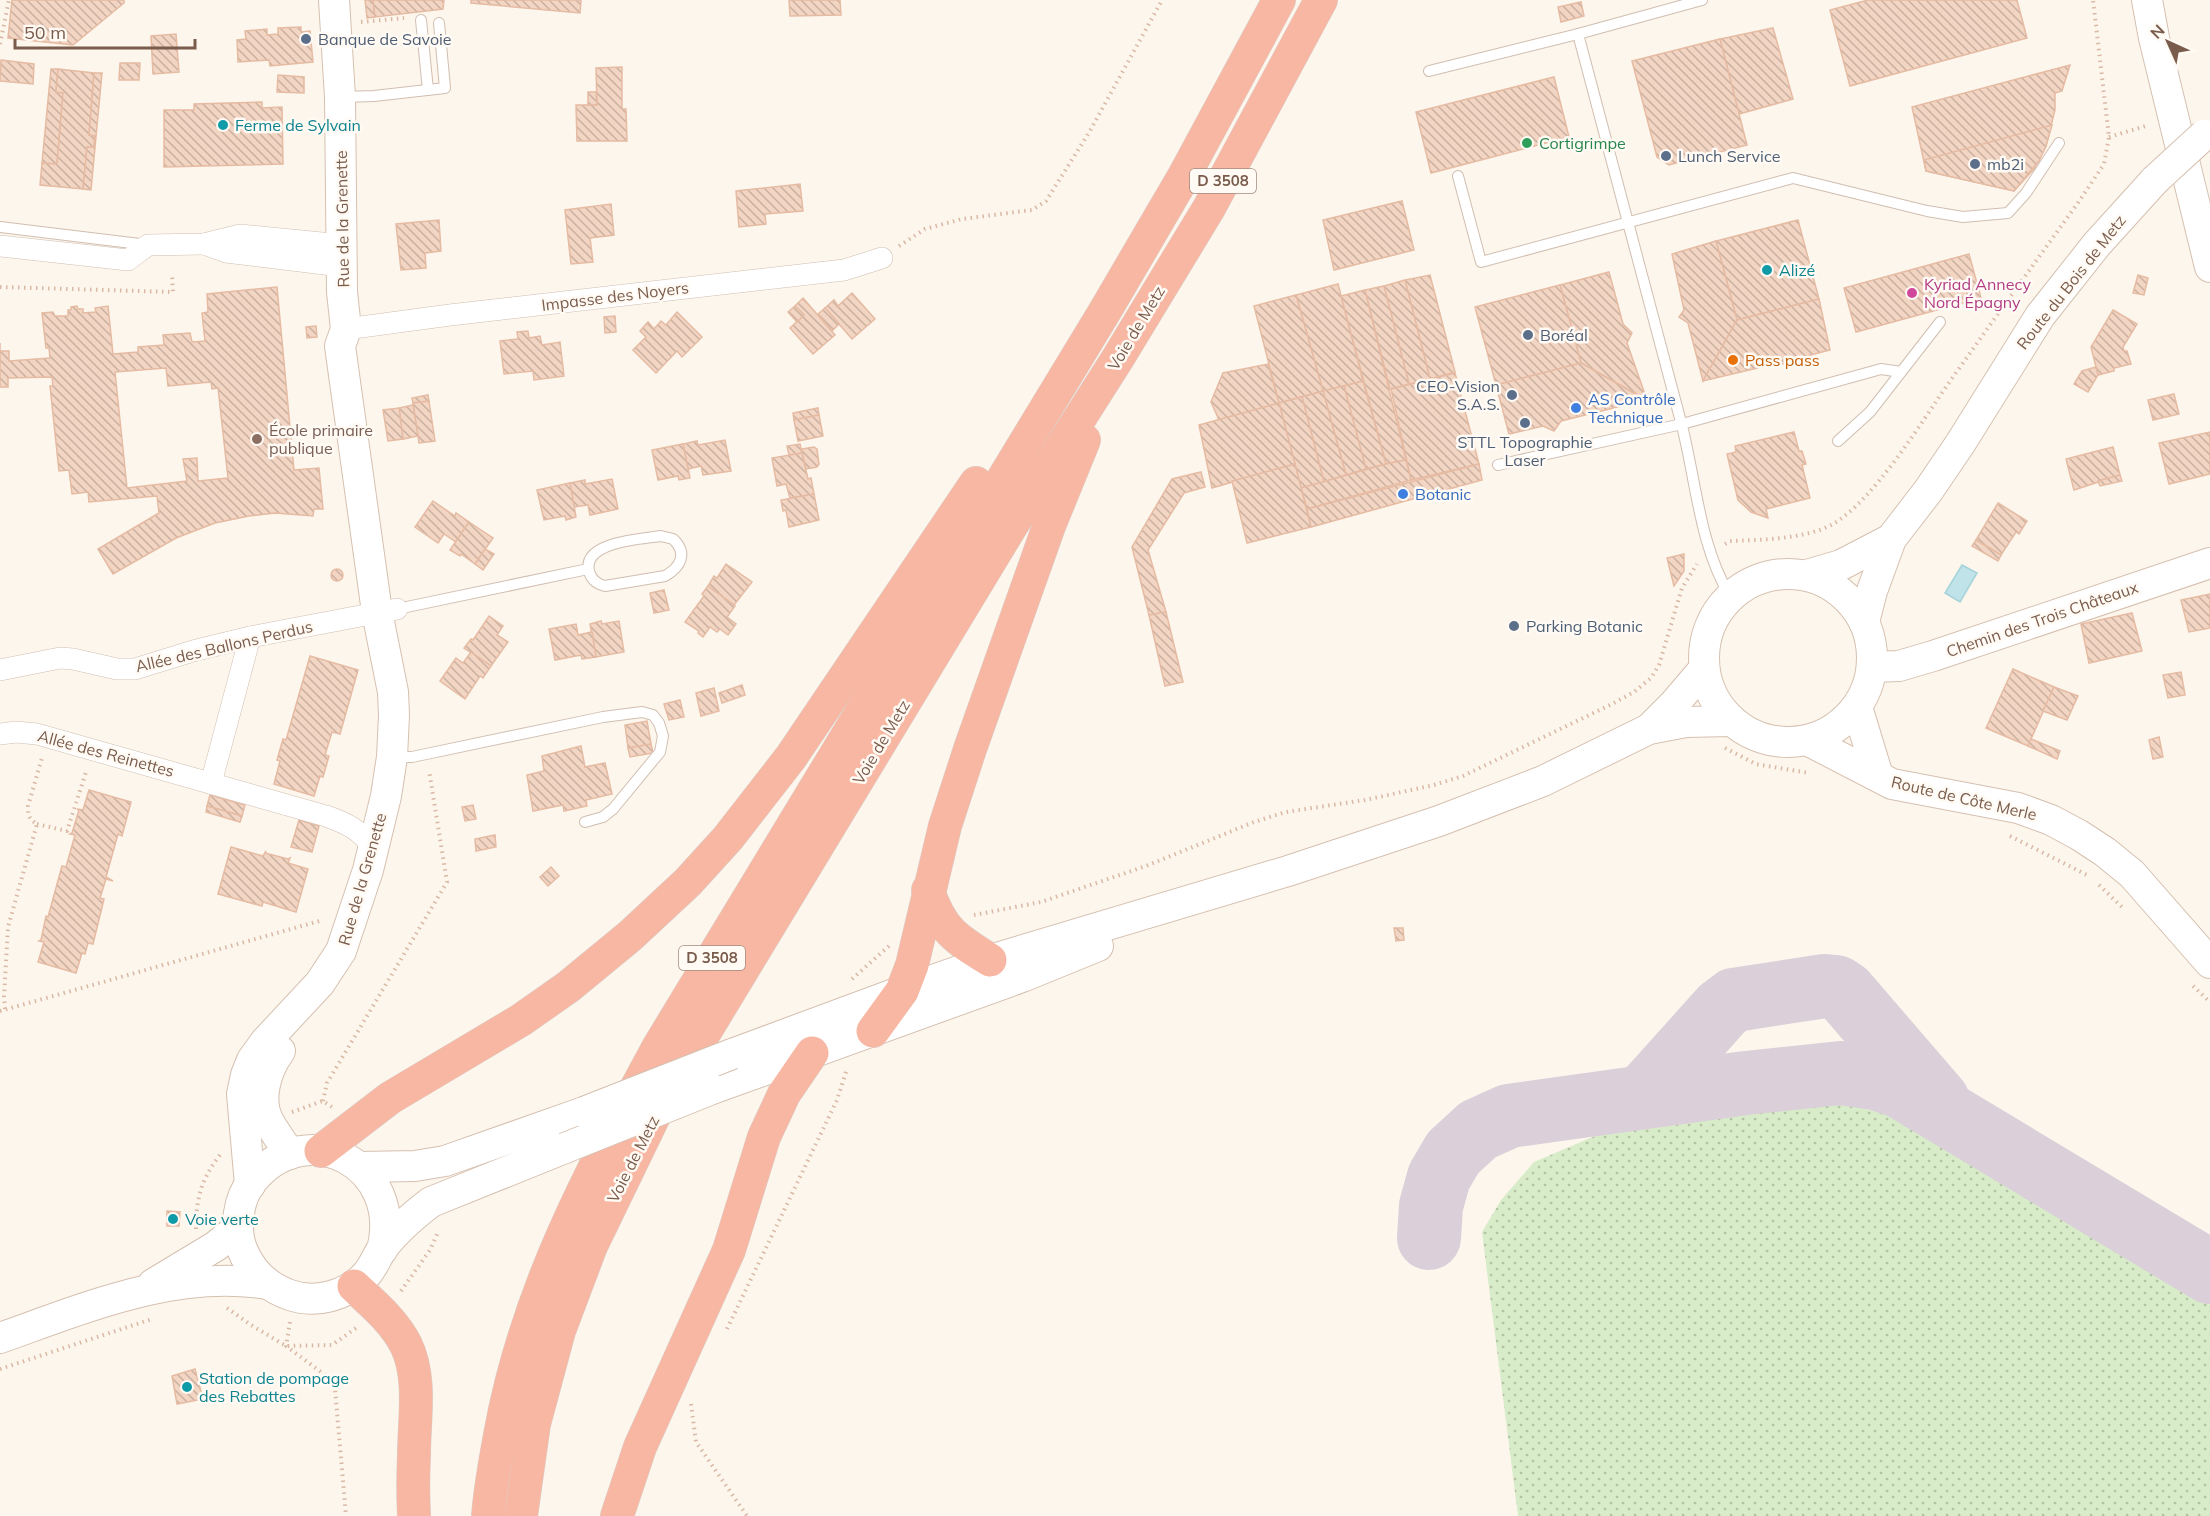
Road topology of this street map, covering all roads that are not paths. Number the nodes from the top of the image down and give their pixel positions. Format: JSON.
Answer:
{"nodes":[{"id":1,"x":1279,"y":0,"type":"edge"},
{"id":2,"x":1321,"y":0,"type":"edge"},
{"id":3,"x":1702,"y":0,"type":"edge"},
{"id":4,"x":2147,"y":0,"type":"edge"},
{"id":5,"x":335,"y":11,"type":"edge"},
{"id":6,"x":415,"y":19,"type":"road end"},
{"id":7,"x":440,"y":23,"type":"dead end"},
{"id":8,"x":1578,"y":34,"type":"junction"},
{"id":9,"x":1429,"y":70,"type":"dead end"},
{"id":10,"x":428,"y":90,"type":"junction"},
{"id":11,"x":340,"y":97,"type":"junction"},
{"id":12,"x":2207,"y":132,"type":"edge"},
{"id":13,"x":2059,"y":143,"type":"dead end"},
{"id":14,"x":1184,"y":176,"type":"junction"},
{"id":15,"x":1458,"y":176,"type":"dead end"},
{"id":16,"x":1628,"y":223,"type":"junction"},
{"id":17,"x":0,"y":227,"type":"edge"},
{"id":18,"x":148,"y":244,"type":"junction"},
{"id":19,"x":0,"y":246,"type":"edge"},
{"id":20,"x":342,"y":256,"type":"junction"},
{"id":21,"x":882,"y":258,"type":"road end"},
{"id":22,"x":2210,"y":267,"type":"edge"},
{"id":23,"x":1940,"y":322,"type":"dead end"},
{"id":24,"x":346,"y":329,"type":"junction"},
{"id":25,"x":1118,"y":358,"type":"junction"},
{"id":26,"x":1901,"y":372,"type":"junction"},
{"id":27,"x":1682,"y":424,"type":"junction"},
{"id":28,"x":1838,"y":441,"type":"dead end"},
{"id":29,"x":1498,"y":465,"type":"dead end"},
{"id":30,"x":1891,"y":538,"type":"junction"},
{"id":31,"x":2210,"y":563,"type":"edge"},
{"id":32,"x":588,"y":569,"type":"junction"},
{"id":33,"x":1807,"y":575,"type":"junction"},
{"id":34,"x":1730,"y":596,"type":"junction"},
{"id":35,"x":387,"y":611,"type":"junction"},
{"id":36,"x":1864,"y":622,"type":"junction"},
{"id":37,"x":250,"y":637,"type":"junction"},
{"id":38,"x":1872,"y":667,"type":"junction"},
{"id":39,"x":1704,"y":669,"type":"junction"},
{"id":40,"x":0,"y":670,"type":"edge"},
{"id":41,"x":1857,"y":707,"type":"junction"},
{"id":42,"x":1649,"y":729,"type":"junction"},
{"id":43,"x":0,"y":734,"type":"edge"},
{"id":44,"x":1726,"y":734,"type":"junction"},
{"id":45,"x":1807,"y":740,"type":"junction"},
{"id":46,"x":411,"y":761,"type":"junction"},
{"id":47,"x":1878,"y":776,"type":"junction"},
{"id":48,"x":211,"y":783,"type":"junction"},
{"id":49,"x":585,"y":822,"type":"dead end"},
{"id":50,"x":373,"y":848,"type":"junction"},
{"id":51,"x":1288,"y":871,"type":"junction"},
{"id":52,"x":928,"y":890,"type":"junction"},
{"id":53,"x":990,"y":960,"type":"junction"},
{"id":54,"x":2199,"y":971,"type":"edge"},
{"id":55,"x":902,"y":991,"type":"junction"},
{"id":56,"x":865,"y":1034,"type":"junction"},
{"id":57,"x":812,"y":1053,"type":"junction"},
{"id":58,"x":306,"y":1152,"type":"junction"},
{"id":59,"x":359,"y":1167,"type":"junction"},
{"id":60,"x":250,"y":1185,"type":"junction"},
{"id":61,"x":238,"y":1228,"type":"junction"},
{"id":62,"x":382,"y":1250,"type":"junction"},
{"id":63,"x":267,"y":1284,"type":"junction"},
{"id":64,"x":354,"y":1286,"type":"junction"},
{"id":65,"x":145,"y":1289,"type":"junction"},
{"id":66,"x":0,"y":1338,"type":"edge"},
{"id":67,"x":414,"y":1516,"type":"edge"},
{"id":68,"x":488,"y":1516,"type":"edge"},
{"id":69,"x":521,"y":1516,"type":"edge"},
{"id":70,"x":617,"y":1516,"type":"edge"}],
"edges":[{"from":1,"to":14,"type":"highway","name":"Voie de Metz","number":"D 3508"},
{"from":2,"to":25,"type":"highway","name":"Voie de Metz","number":"D 3508"},
{"from":3,"to":8,"type":"lane"},
{"from":4,"to":22,"type":"main road"},
{"from":5,"to":11,"type":"main road","name":"Rue de la Grenette"},
{"from":6,"to":10,"type":"lane"},
{"from":7,"to":10,"type":"lane"},
{"from":8,"to":9,"type":"lane"},
{"from":8,"to":16,"type":"lane"},
{"from":10,"to":11,"type":"lane"},
{"from":11,"to":20,"type":"main road","name":"Rue de la Grenette"},
{"from":12,"to":30,"type":"main road","name":"Route du Bois de Metz","bridge":true},
{"from":13,"to":16,"type":"lane"},
{"from":14,"to":58,"type":"highway"},
{"from":14,"to":68,"type":"highway","name":"Voie de Metz","number":"D 3508"},
{"from":15,"to":16,"type":"lane"},
{"from":16,"to":27,"type":"lane"},
{"from":17,"to":18,"type":"lane"},
{"from":18,"to":19,"type":"street"},
{"from":18,"to":20,"type":"street"},
{"from":20,"to":24,"type":"main road","name":"Rue de la Grenette"},
{"from":21,"to":24,"type":"street","name":"Impasse des Noyers"},
{"from":23,"to":26,"type":"lane"},
{"from":24,"to":35,"type":"main road","name":"Rue de la Grenette"},
{"from":25,"to":52,"type":"highway"},
{"from":25,"to":69,"type":"highway","name":"Voie de Metz","number":"D 3508"},
{"from":26,"to":27,"type":"lane"},
{"from":26,"to":28,"type":"lane"},
{"from":27,"to":29,"type":"lane"},
{"from":27,"to":34,"type":"lane"},
{"from":30,"to":33,"type":"main road","name":"Route du Bois de Metz"},
{"from":30,"to":36,"type":"main road","name":"Route du Bois de Metz"},
{"from":31,"to":38,"type":"main road","name":"Chemin des Trois Châteaux"},
{"from":32,"to":32,"type":"lane"},
{"from":32,"to":35,"type":"lane"},
{"from":33,"to":34,"type":"main road"},
{"from":33,"to":36,"type":"main road"},
{"from":34,"to":39,"type":"main road"},
{"from":35,"to":37,"type":"street","name":"Allée des Ballons Perdus"},
{"from":35,"to":46,"type":"main road","name":"Rue de la Grenette"},
{"from":36,"to":38,"type":"main road"},
{"from":37,"to":40,"type":"street","name":"Allée des Ballons Perdus"},
{"from":37,"to":48,"type":"street"},
{"from":38,"to":41,"type":"main road"},
{"from":39,"to":42,"type":"main road"},
{"from":39,"to":44,"type":"main road"},
{"from":41,"to":45,"type":"main road"},
{"from":41,"to":47,"type":"main road","name":"Route de Côte Merle"},
{"from":42,"to":44,"type":"main road"},
{"from":42,"to":51,"type":"main road"},
{"from":43,"to":48,"type":"street","name":"Allée des Reinettes"},
{"from":44,"to":45,"type":"main road"},
{"from":45,"to":47,"type":"main road","name":"Route de Côte Merle"},
{"from":46,"to":49,"type":"lane"},
{"from":46,"to":50,"type":"main road","name":"Rue de la Grenette"},
{"from":46,"to":58,"type":"main road","name":"Rue de la Grenette"},
{"from":47,"to":54,"type":"main road","name":"Route de Côte Merle"},
{"from":48,"to":50,"type":"street","name":"Allée des Reinettes"},
{"from":50,"to":60,"type":"main road","name":"Rue de la Grenette"},
{"from":51,"to":53,"type":"main road"},
{"from":51,"to":56,"type":"main road"},
{"from":52,"to":53,"type":"highway"},
{"from":52,"to":55,"type":"highway"},
{"from":53,"to":55,"type":"main road"},
{"from":55,"to":56,"type":"highway"},
{"from":55,"to":59,"type":"main road","bridge":true},
{"from":56,"to":57,"type":"main road"},
{"from":57,"to":62,"type":"main road","bridge":true},
{"from":57,"to":70,"type":"highway"},
{"from":58,"to":59,"type":"main road"},
{"from":58,"to":60,"type":"main road"},
{"from":59,"to":62,"type":"main road"},
{"from":60,"to":61,"type":"main road"},
{"from":61,"to":63,"type":"main road"},
{"from":61,"to":65,"type":"main road"},
{"from":62,"to":64,"type":"main road"},
{"from":63,"to":64,"type":"main road"},
{"from":63,"to":65,"type":"main road"},
{"from":64,"to":67,"type":"highway"},
{"from":65,"to":66,"type":"main road"}]}
